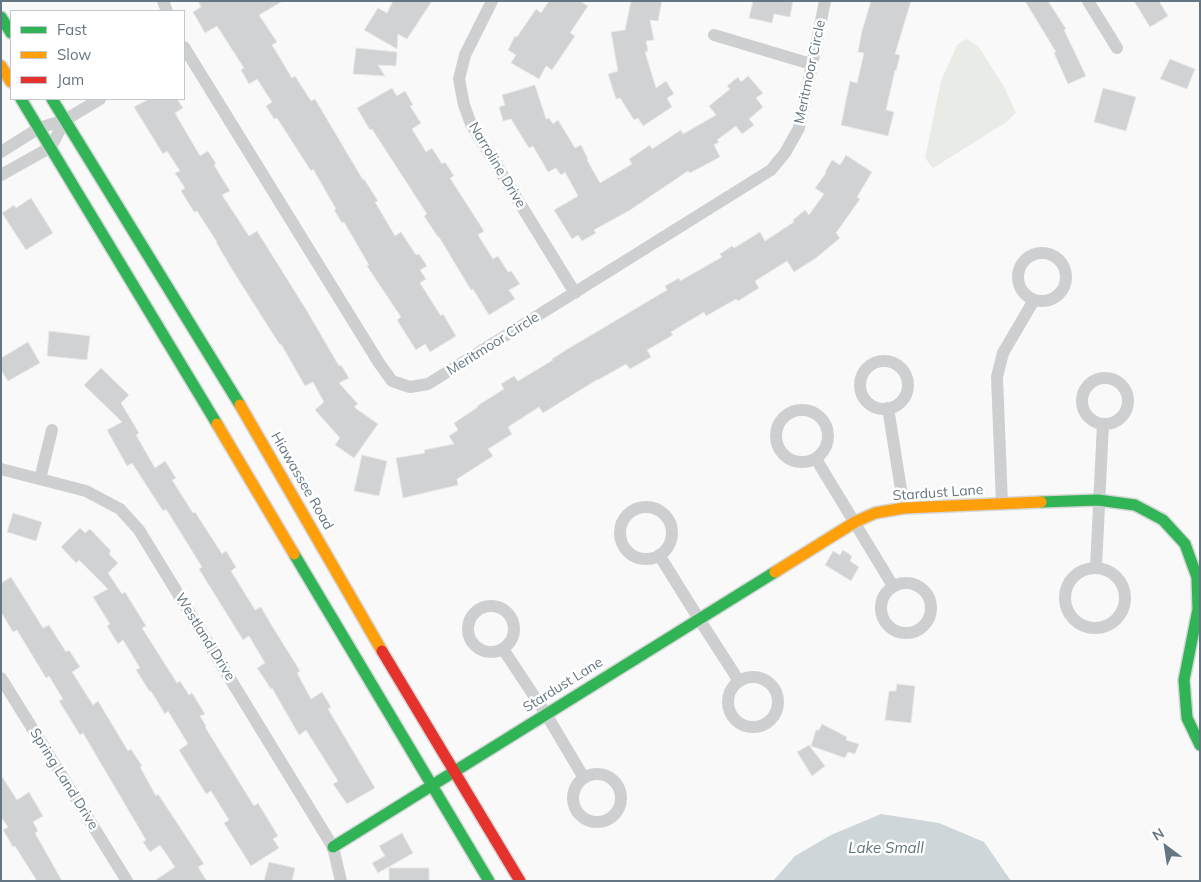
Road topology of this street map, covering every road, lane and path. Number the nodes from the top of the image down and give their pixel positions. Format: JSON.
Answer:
{"nodes":[{"id":1,"x":492,"y":1,"type":"edge"},
{"id":2,"x":825,"y":1,"type":"edge"},
{"id":3,"x":1088,"y":1,"type":"edge"},
{"id":4,"x":1,"y":17,"type":"edge"},
{"id":5,"x":10,"y":31,"type":"edge"},
{"id":6,"x":714,"y":35,"type":"dead end"},
{"id":7,"x":1117,"y":48,"type":"dead end"},
{"id":8,"x":185,"y":49,"type":"edge"},
{"id":9,"x":811,"y":64,"type":"junction"},
{"id":10,"x":1,"y":66,"type":"edge"},
{"id":11,"x":10,"y":80,"type":"edge"},
{"id":12,"x":22,"y":100,"type":"edge"},
{"id":13,"x":53,"y":100,"type":"edge"},
{"id":14,"x":98,"y":100,"type":"edge"},
{"id":15,"x":65,"y":120,"type":"junction"},
{"id":16,"x":40,"y":128,"type":"junction"},
{"id":17,"x":51,"y":147,"type":"junction"},
{"id":18,"x":1,"y":152,"type":"edge"},
{"id":19,"x":1,"y":175,"type":"edge"},
{"id":20,"x":575,"y":293,"type":"junction"},
{"id":21,"x":1034,"y":300,"type":"dead end"},
{"id":22,"x":888,"y":408,"type":"dead end"},
{"id":23,"x":1103,"y":424,"type":"dead end"},
{"id":24,"x":52,"y":430,"type":"dead end"},
{"id":25,"x":816,"y":458,"type":"junction"},
{"id":26,"x":1,"y":469,"type":"edge"},
{"id":27,"x":40,"y":479,"type":"junction"},
{"id":28,"x":1098,"y":500,"type":"junction"},
{"id":29,"x":1002,"y":504,"type":"junction"},
{"id":30,"x":904,"y":508,"type":"junction"},
{"id":31,"x":855,"y":522,"type":"junction"},
{"id":32,"x":660,"y":555,"type":"junction"},
{"id":33,"x":1096,"y":567,"type":"junction"},
{"id":34,"x":893,"y":586,"type":"junction"},
{"id":35,"x":699,"y":619,"type":"junction"},
{"id":36,"x":503,"y":649,"type":"dead end"},
{"id":37,"x":1,"y":678,"type":"edge"},
{"id":38,"x":739,"y":681,"type":"junction"},
{"id":39,"x":1200,"y":706,"type":"edge"},
{"id":40,"x":1186,"y":709,"type":"junction"},
{"id":41,"x":546,"y":714,"type":"junction"},
{"id":42,"x":1200,"y":745,"type":"edge"},
{"id":43,"x":454,"y":771,"type":"junction"},
{"id":44,"x":584,"y":778,"type":"dead end"},
{"id":45,"x":432,"y":786,"type":"junction"},
{"id":46,"x":334,"y":846,"type":"junction"},
{"id":47,"x":127,"y":881,"type":"edge"},
{"id":48,"x":341,"y":881,"type":"edge"},
{"id":49,"x":489,"y":881,"type":"edge"},
{"id":50,"x":520,"y":881,"type":"edge"}],
"edges":[{"from":1,"to":20,"type":"street","name":"Narroline Drive"},
{"from":2,"to":9,"type":"street","name":"Meritmoor Circle"},
{"from":3,"to":7,"type":"street"},
{"from":4,"to":5,"type":"street"},
{"from":6,"to":9,"type":"street"},
{"from":8,"to":20,"type":"street","name":"Meritmoor Circle"},
{"from":9,"to":20,"type":"street","name":"Meritmoor Circle"},
{"from":10,"to":11,"type":"street"},
{"from":12,"to":16,"type":"street"},
{"from":13,"to":15,"type":"street","name":"Hiawassee Road"},
{"from":14,"to":15,"type":"street"},
{"from":15,"to":16,"type":"street"},
{"from":15,"to":17,"type":"street"},
{"from":15,"to":43,"type":"street","name":"Hiawassee Road"},
{"from":16,"to":17,"type":"street"},
{"from":16,"to":18,"type":"street"},
{"from":17,"to":19,"type":"street"},
{"from":17,"to":45,"type":"street"},
{"from":21,"to":29,"type":"street"},
{"from":22,"to":30,"type":"street"},
{"from":23,"to":28,"type":"street"},
{"from":24,"to":27,"type":"street"},
{"from":25,"to":25,"type":"street"},
{"from":25,"to":31,"type":"street"},
{"from":26,"to":27,"type":"street","name":"Westland Drive"},
{"from":27,"to":46,"type":"street","name":"Westland Drive"},
{"from":28,"to":29,"type":"street","name":"Stardust Lane"},
{"from":28,"to":33,"type":"street"},
{"from":28,"to":40,"type":"street","name":"Stardust Lane"},
{"from":29,"to":30,"type":"street","name":"Stardust Lane"},
{"from":30,"to":31,"type":"street","name":"Stardust Lane"},
{"from":31,"to":34,"type":"street"},
{"from":31,"to":35,"type":"street","name":"Stardust Lane"},
{"from":32,"to":32,"type":"street"},
{"from":32,"to":35,"type":"street"},
{"from":33,"to":33,"type":"street"},
{"from":34,"to":34,"type":"street"},
{"from":35,"to":38,"type":"street"},
{"from":35,"to":41,"type":"street","name":"Stardust Lane"},
{"from":36,"to":41,"type":"street"},
{"from":37,"to":47,"type":"street","name":"Spring Land Drive"},
{"from":38,"to":38,"type":"street"},
{"from":39,"to":40,"type":"street"},
{"from":40,"to":42,"type":"street","name":"Stardust Lane"},
{"from":41,"to":43,"type":"street","name":"Stardust Lane"},
{"from":41,"to":44,"type":"street"},
{"from":43,"to":45,"type":"street","name":"Stardust Lane"},
{"from":43,"to":50,"type":"street","name":"Hiawassee Road"},
{"from":45,"to":46,"type":"street","name":"Stardust Lane"},
{"from":45,"to":49,"type":"street"},
{"from":46,"to":48,"type":"street","name":"Westland Drive"}]}
